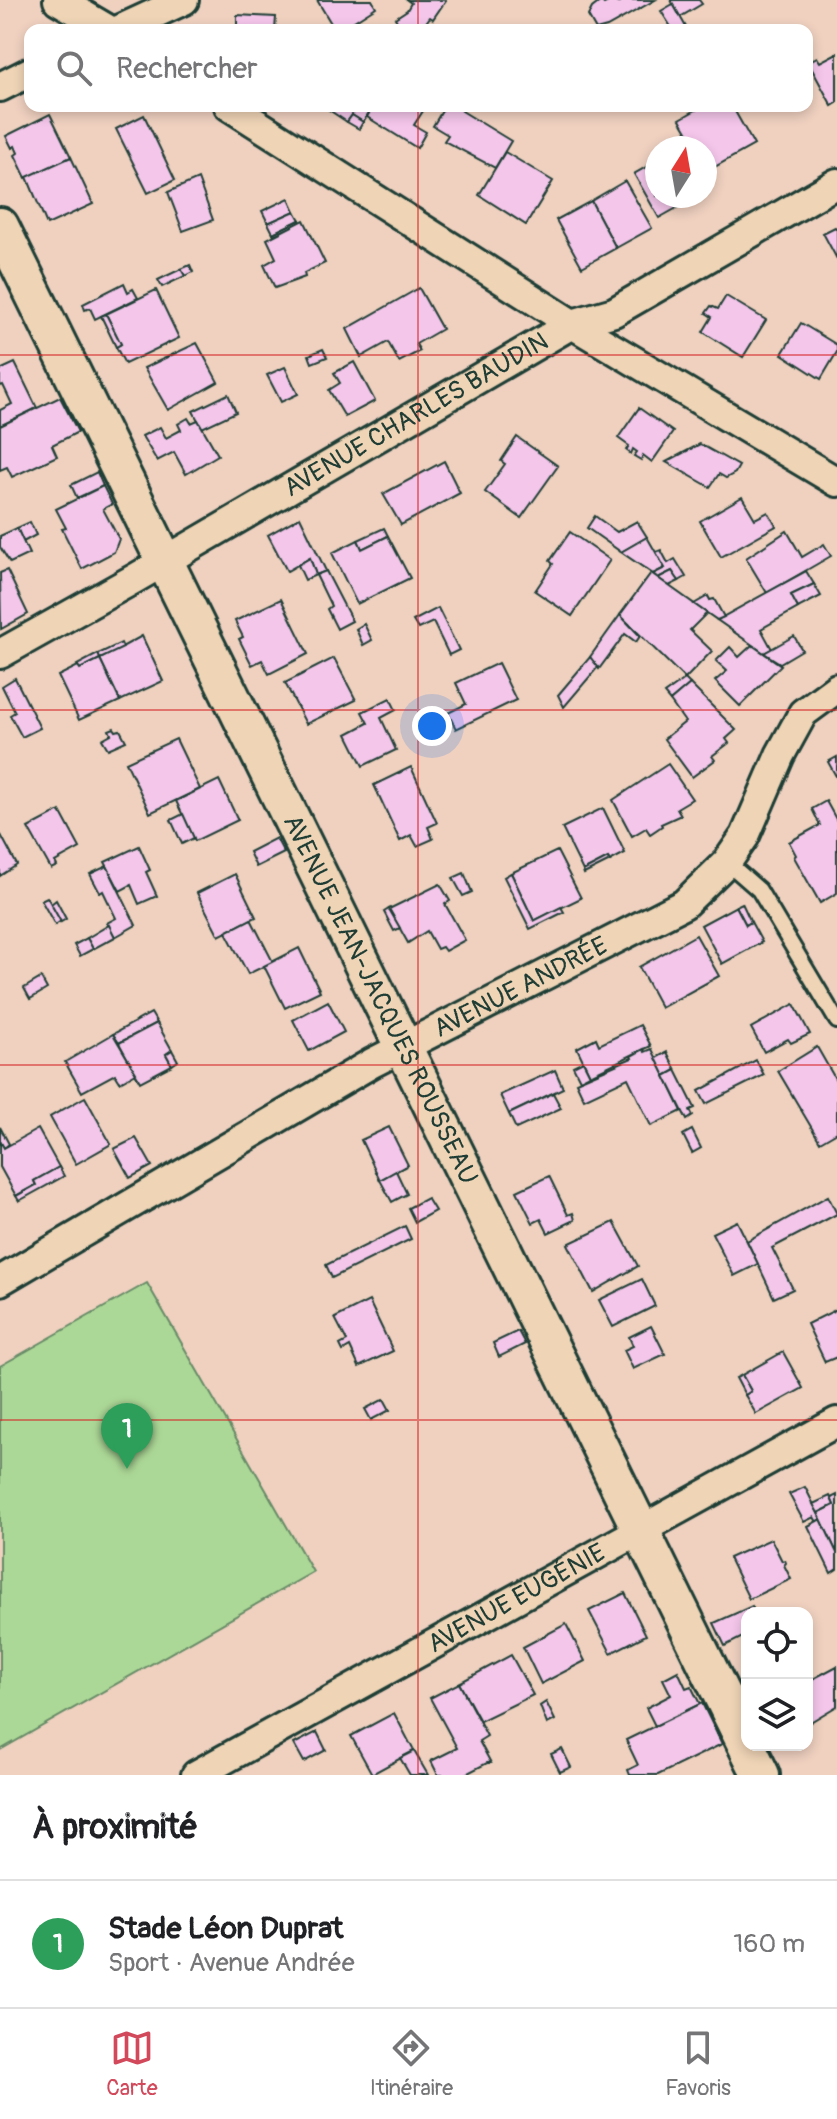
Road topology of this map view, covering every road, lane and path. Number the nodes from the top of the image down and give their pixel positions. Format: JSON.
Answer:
{"nodes":[{"id":1,"x":58,"y":0,"type":"edge"},
{"id":2,"x":184,"y":0,"type":"edge"},
{"id":3,"x":99,"y":24,"type":"edge"},
{"id":4,"x":132,"y":24,"type":"edge"},
{"id":5,"x":24,"y":75,"type":"edge"},
{"id":6,"x":0,"y":87,"type":"edge"},
{"id":7,"x":238,"y":112,"type":"edge"},
{"id":8,"x":837,"y":183,"type":"edge"},
{"id":9,"x":0,"y":226,"type":"edge"},
{"id":10,"x":572,"y":324,"type":"junction"},
{"id":11,"x":837,"y":482,"type":"edge"},
{"id":12,"x":163,"y":561,"type":"junction"},
{"id":13,"x":0,"y":654,"type":"edge"},
{"id":14,"x":837,"y":688,"type":"edge"},
{"id":15,"x":727,"y":862,"type":"junction"},
{"id":16,"x":837,"y":1021,"type":"edge"},
{"id":17,"x":402,"y":1048,"type":"junction"},
{"id":18,"x":0,"y":1281,"type":"edge"},
{"id":19,"x":837,"y":1422,"type":"edge"},
{"id":20,"x":641,"y":1531,"type":"junction"},
{"id":21,"x":196,"y":1775,"type":"edge"},
{"id":22,"x":761,"y":1775,"type":"edge"}],
"edges":[{"from":1,"to":3,"type":"street"},
{"from":2,"to":4,"type":"street"},
{"from":5,"to":6,"type":"street"},
{"from":7,"to":10,"type":"street"},
{"from":8,"to":10,"type":"street","name":"AVENUE CHARLES BAUDIN"},
{"from":9,"to":12,"type":"street","name":"AVENUE JEAN-JACQUES ROUSSEAU"},
{"from":10,"to":11,"type":"street"},
{"from":10,"to":12,"type":"street","name":"AVENUE CHARLES BAUDIN"},
{"from":12,"to":13,"type":"street","name":"AVENUE CHARLES BAUDIN"},
{"from":12,"to":17,"type":"street","name":"AVENUE JEAN-JACQUES ROUSSEAU"},
{"from":14,"to":15,"type":"street","name":"AVENUE ANDRÉE"},
{"from":15,"to":16,"type":"lane"},
{"from":15,"to":17,"type":"street","name":"AVENUE ANDRÉE"},
{"from":17,"to":18,"type":"street","name":"AVENUE ANDRÉE"},
{"from":17,"to":20,"type":"street","name":"AVENUE JEAN-JACQUES ROUSSEAU"},
{"from":19,"to":20,"type":"street","name":"AVENUE EUGÉNIE"},
{"from":20,"to":21,"type":"street","name":"AVENUE EUGÉNIE"},
{"from":20,"to":22,"type":"street","name":"AVENUE JEAN-JACQUES ROUSSEAU"}]}
